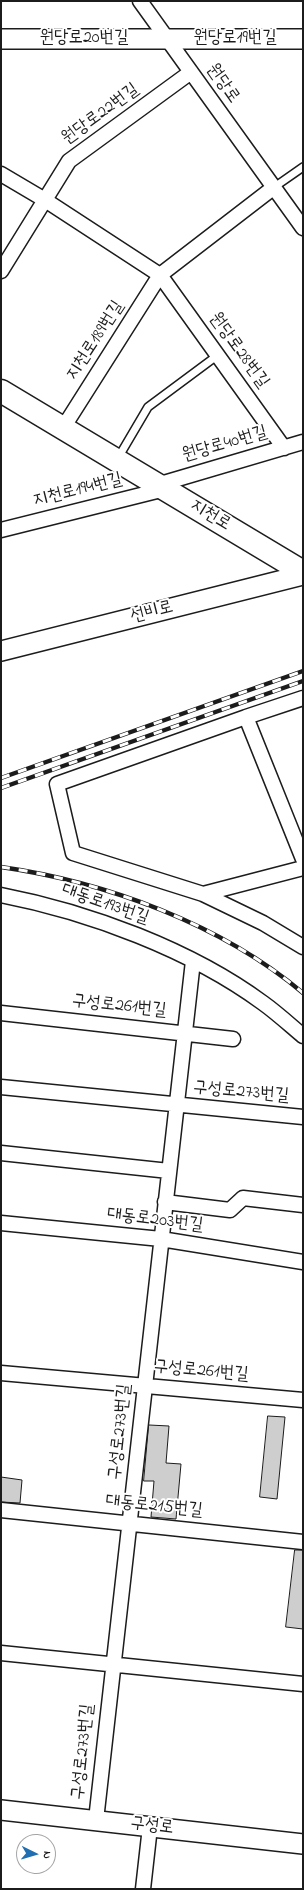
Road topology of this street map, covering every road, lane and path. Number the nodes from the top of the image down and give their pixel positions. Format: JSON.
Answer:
{"nodes":[{"id":1,"x":140,"y":1,"type":"edge"},
{"id":2,"x":1,"y":39,"type":"edge"},
{"id":3,"x":167,"y":39,"type":"junction"},
{"id":4,"x":303,"y":39,"type":"edge"},
{"id":5,"x":191,"y":72,"type":"junction"},
{"id":6,"x":303,"y":166,"type":"edge"},
{"id":7,"x":1,"y":174,"type":"edge"},
{"id":8,"x":273,"y":188,"type":"junction"},
{"id":9,"x":45,"y":200,"type":"junction"},
{"id":10,"x":303,"y":228,"type":"edge"},
{"id":11,"x":1,"y":272,"type":"edge"},
{"id":12,"x":160,"y":275,"type":"junction"},
{"id":13,"x":218,"y":356,"type":"junction"},
{"id":14,"x":1,"y":391,"type":"edge"},
{"id":15,"x":63,"y":428,"type":"junction"},
{"id":16,"x":303,"y":442,"type":"edge"},
{"id":17,"x":284,"y":448,"type":"junction"},
{"id":18,"x":117,"y":460,"type":"junction"},
{"id":19,"x":161,"y":487,"type":"junction"},
{"id":20,"x":1,"y":530,"type":"edge"},
{"id":21,"x":303,"y":574,"type":"edge"},
{"id":22,"x":1,"y":651,"type":"edge"},
{"id":23,"x":303,"y":698,"type":"edge"},
{"id":24,"x":246,"y":717,"type":"junction"},
{"id":25,"x":303,"y":859,"type":"edge"},
{"id":26,"x":303,"y":868,"type":"edge"},
{"id":27,"x":203,"y":894,"type":"junction"},
{"id":28,"x":1,"y":895,"type":"edge"},
{"id":29,"x":303,"y":947,"type":"edge"},
{"id":30,"x":193,"y":961,"type":"junction"},
{"id":31,"x":1,"y":1013,"type":"edge"},
{"id":32,"x":185,"y":1034,"type":"junction"},
{"id":33,"x":303,"y":1036,"type":"edge"},
{"id":34,"x":233,"y":1039,"type":"dead end"},
{"id":35,"x":1,"y":1087,"type":"edge"},
{"id":36,"x":176,"y":1106,"type":"junction"},
{"id":37,"x":303,"y":1117,"type":"edge"},
{"id":38,"x":1,"y":1153,"type":"edge"},
{"id":39,"x":169,"y":1171,"type":"junction"},
{"id":40,"x":166,"y":1202,"type":"junction"},
{"id":41,"x":303,"y":1205,"type":"edge"},
{"id":42,"x":1,"y":1223,"type":"edge"},
{"id":43,"x":161,"y":1239,"type":"junction"},
{"id":44,"x":303,"y":1262,"type":"edge"},
{"id":45,"x":1,"y":1373,"type":"edge"},
{"id":46,"x":145,"y":1386,"type":"junction"},
{"id":47,"x":303,"y":1400,"type":"edge"},
{"id":48,"x":1,"y":1510,"type":"edge"},
{"id":49,"x":129,"y":1523,"type":"junction"},
{"id":50,"x":303,"y":1542,"type":"edge"},
{"id":51,"x":1,"y":1653,"type":"edge"},
{"id":52,"x":114,"y":1665,"type":"junction"},
{"id":53,"x":303,"y":1684,"type":"edge"},
{"id":54,"x":1,"y":1810,"type":"edge"},
{"id":55,"x":96,"y":1820,"type":"junction"},
{"id":56,"x":150,"y":1827,"type":"junction"},
{"id":57,"x":303,"y":1844,"type":"edge"},
{"id":58,"x":143,"y":1889,"type":"edge"}],
"edges":[{"from":1,"to":3,"type":"street","name":"원당로"},
{"from":2,"to":3,"type":"main road","name":"원당로20번길"},
{"from":3,"to":4,"type":"main road","name":"원당로19번길"},
{"from":3,"to":5,"type":"street","name":"원당로"},
{"from":5,"to":8,"type":"street","name":"원당로"},
{"from":5,"to":9,"type":"street","name":"원당로22번길"},
{"from":6,"to":8,"type":"lane"},
{"from":7,"to":9,"type":"street","name":"원당로28번길"},
{"from":8,"to":10,"type":"street","name":"원당로"},
{"from":8,"to":12,"type":"street"},
{"from":9,"to":11,"type":"street","name":"원당로22번길"},
{"from":9,"to":12,"type":"street","name":"원당로28번길"},
{"from":12,"to":13,"type":"street","name":"원당로28번길"},
{"from":12,"to":15,"type":"street","name":"지천로189번길"},
{"from":13,"to":17,"type":"street","name":"원당로28번길"},
{"from":13,"to":18,"type":"lane"},
{"from":14,"to":15,"type":"main road","name":"지천로"},
{"from":15,"to":18,"type":"main road","name":"지천로"},
{"from":16,"to":17,"type":"street","name":"원당로40번길"},
{"from":17,"to":19,"type":"street","name":"원당로40번길"},
{"from":18,"to":19,"type":"main road","name":"지천로"},
{"from":19,"to":20,"type":"street","name":"지천로194번길"},
{"from":19,"to":21,"type":"main road","name":"지천로"},
{"from":21,"to":22,"type":"main road","name":"선비로"},
{"from":23,"to":24,"type":"street"},
{"from":24,"to":25,"type":"street"},
{"from":24,"to":27,"type":"street"},
{"from":26,"to":27,"type":"street"},
{"from":27,"to":29,"type":"street"},
{"from":28,"to":30,"type":"street","name":"대동로193번길"},
{"from":30,"to":32,"type":"street","name":"구성로273번길"},
{"from":30,"to":33,"type":"street","name":"대동로193번길"},
{"from":31,"to":32,"type":"street","name":"구성로261번길"},
{"from":32,"to":34,"type":"street","name":"구성로261번길"},
{"from":32,"to":36,"type":"street","name":"구성로273번길"},
{"from":35,"to":36,"type":"street"},
{"from":36,"to":37,"type":"street","name":"구성로273번길"},
{"from":36,"to":39,"type":"street","name":"구성로273번길"},
{"from":38,"to":39,"type":"street"},
{"from":39,"to":40,"type":"street","name":"구성로273번길"},
{"from":40,"to":41,"type":"street"},
{"from":40,"to":43,"type":"street","name":"구성로273번길"},
{"from":42,"to":43,"type":"street","name":"대동로203번길"},
{"from":43,"to":44,"type":"street","name":"대동로203번길"},
{"from":43,"to":46,"type":"street","name":"구성로273번길"},
{"from":45,"to":46,"type":"street","name":"구성로261번길"},
{"from":46,"to":47,"type":"street","name":"구성로261번길"},
{"from":46,"to":49,"type":"street","name":"구성로273번길"},
{"from":48,"to":49,"type":"street","name":"대동로215번길"},
{"from":49,"to":50,"type":"street","name":"대동로215번길"},
{"from":49,"to":52,"type":"street","name":"구성로273번길"},
{"from":51,"to":52,"type":"street"},
{"from":52,"to":53,"type":"street"},
{"from":52,"to":55,"type":"street","name":"구성로273번길"},
{"from":54,"to":55,"type":"main road","name":"구성로"},
{"from":55,"to":56,"type":"main road","name":"구성로"},
{"from":56,"to":57,"type":"main road","name":"구성로"},
{"from":56,"to":58,"type":"street"}]}
